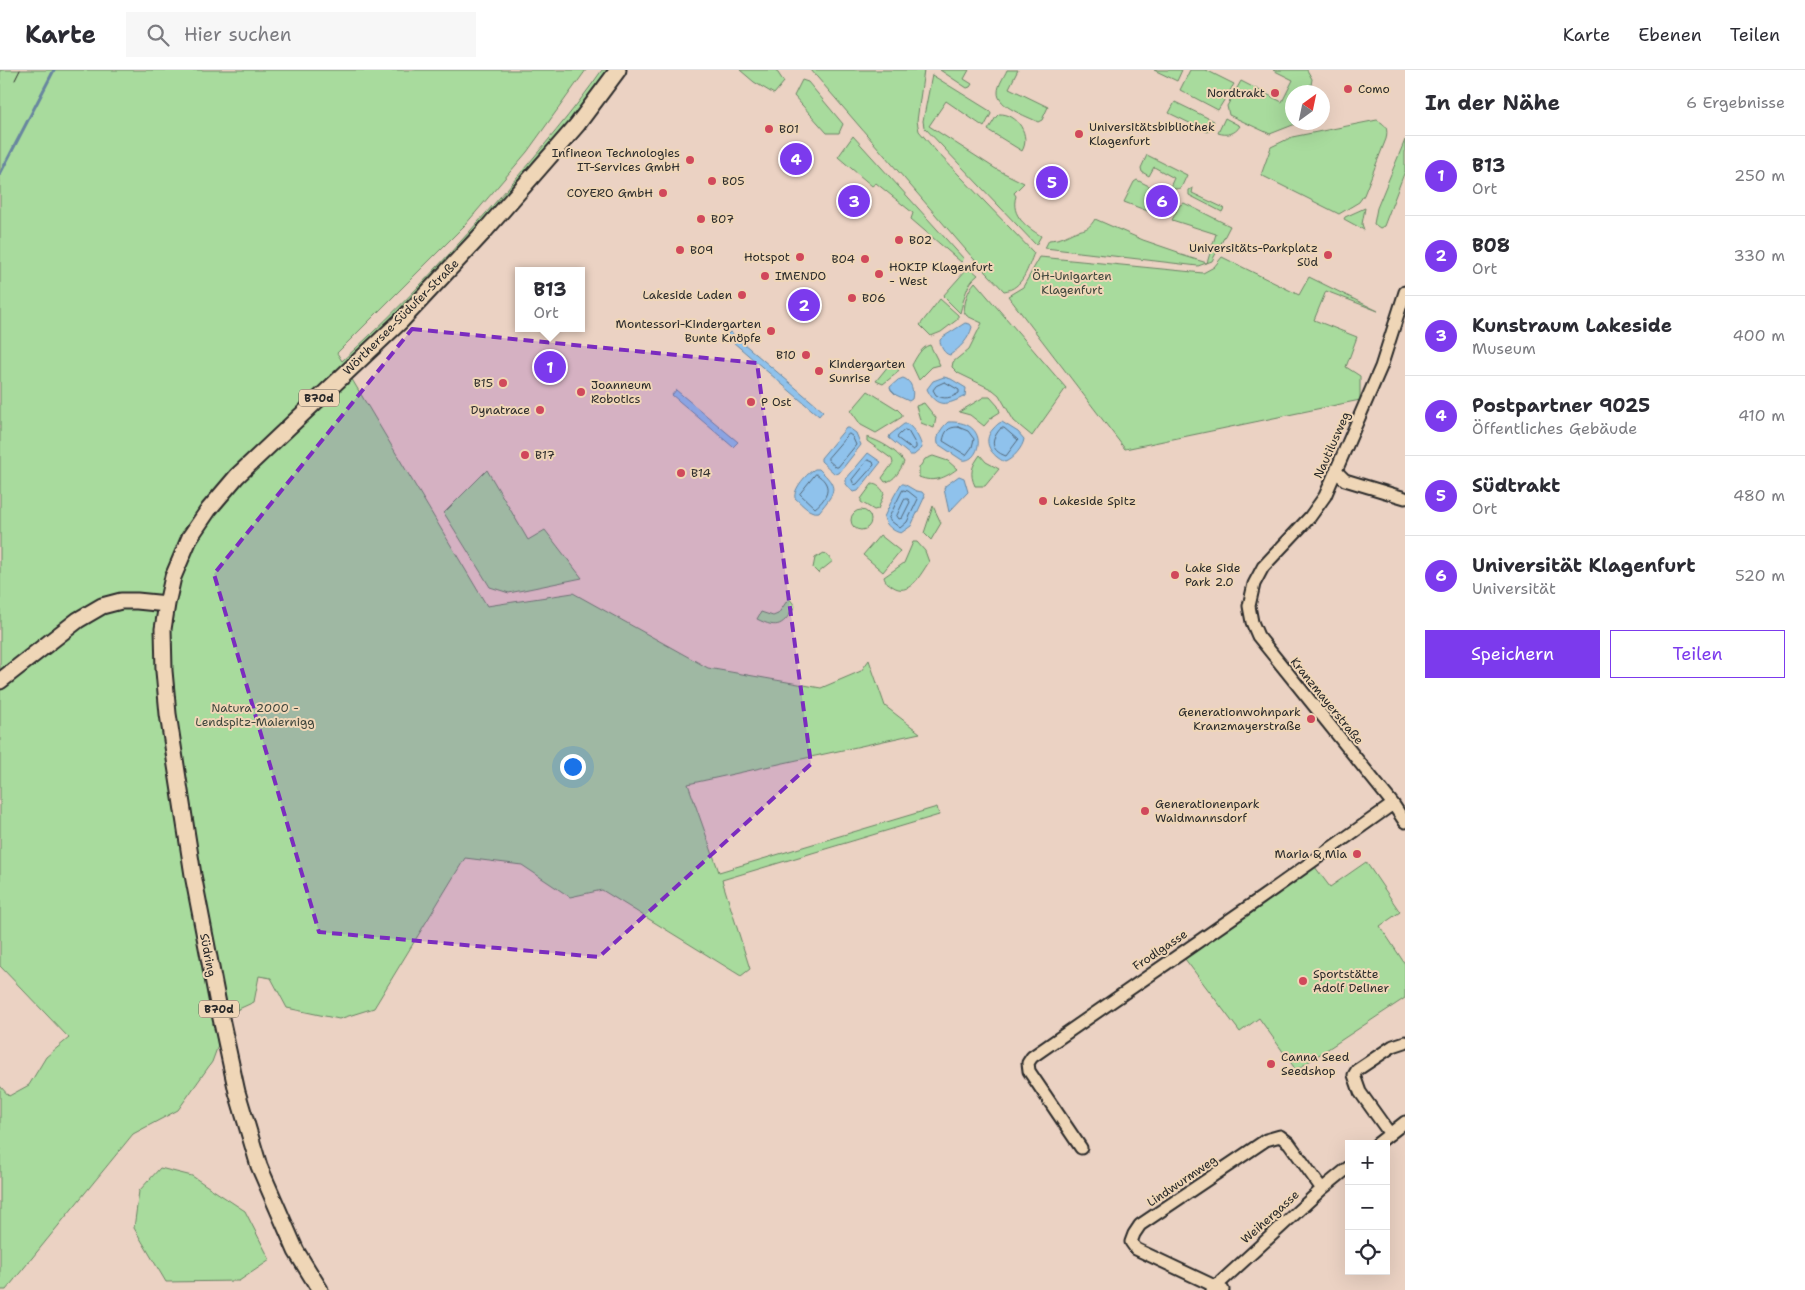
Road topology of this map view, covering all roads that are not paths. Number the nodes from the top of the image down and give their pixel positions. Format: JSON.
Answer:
{"nodes":[{"id":1,"x":618,"y":70,"type":"edge"},
{"id":2,"x":1405,"y":292,"type":"edge"},
{"id":3,"x":1336,"y":471,"type":"junction"},
{"id":4,"x":1405,"y":498,"type":"edge"},
{"id":5,"x":1252,"y":590,"type":"joint"},
{"id":6,"x":167,"y":604,"type":"junction"},
{"id":7,"x":0,"y":682,"type":"edge"},
{"id":8,"x":1394,"y":804,"type":"junction"},
{"id":9,"x":1405,"y":822,"type":"edge"},
{"id":10,"x":1405,"y":1042,"type":"edge"},
{"id":11,"x":1405,"y":1122,"type":"edge"},
{"id":12,"x":1390,"y":1134,"type":"junction"},
{"id":13,"x":1382,"y":1140,"type":"edge"},
{"id":14,"x":1081,"y":1148,"type":"dead end"},
{"id":15,"x":1345,"y":1170,"type":"edge"},
{"id":16,"x":1322,"y":1188,"type":"junction"},
{"id":17,"x":1217,"y":1289,"type":"edge"},
{"id":18,"x":320,"y":1290,"type":"edge"}],
"edges":[{"from":1,"to":6,"type":"main road","name":"Wörthersee-Südufer-Straße","number":"B70d"},
{"from":2,"to":3,"type":"street","name":"Nautilusweg"},
{"from":3,"to":4,"type":"street"},
{"from":3,"to":5,"type":"street","name":"Nautilusweg"},
{"from":5,"to":8,"type":"street","name":"Kranzmayerstraße"},
{"from":6,"to":7,"type":"main road"},
{"from":6,"to":18,"type":"main road","name":"Südring","number":"B70d"},
{"from":8,"to":9,"type":"street","name":"Kranzmayerstraße"},
{"from":8,"to":14,"type":"street","name":"Frodlgasse"},
{"from":10,"to":12,"type":"street"},
{"from":11,"to":12,"type":"street"},
{"from":12,"to":13,"type":"street"},
{"from":15,"to":16,"type":"street","name":"Weihergasse"},
{"from":16,"to":17,"type":"street","name":"Weihergasse"},
{"from":16,"to":17,"type":"street","name":"Lindwurmweg"}]}
